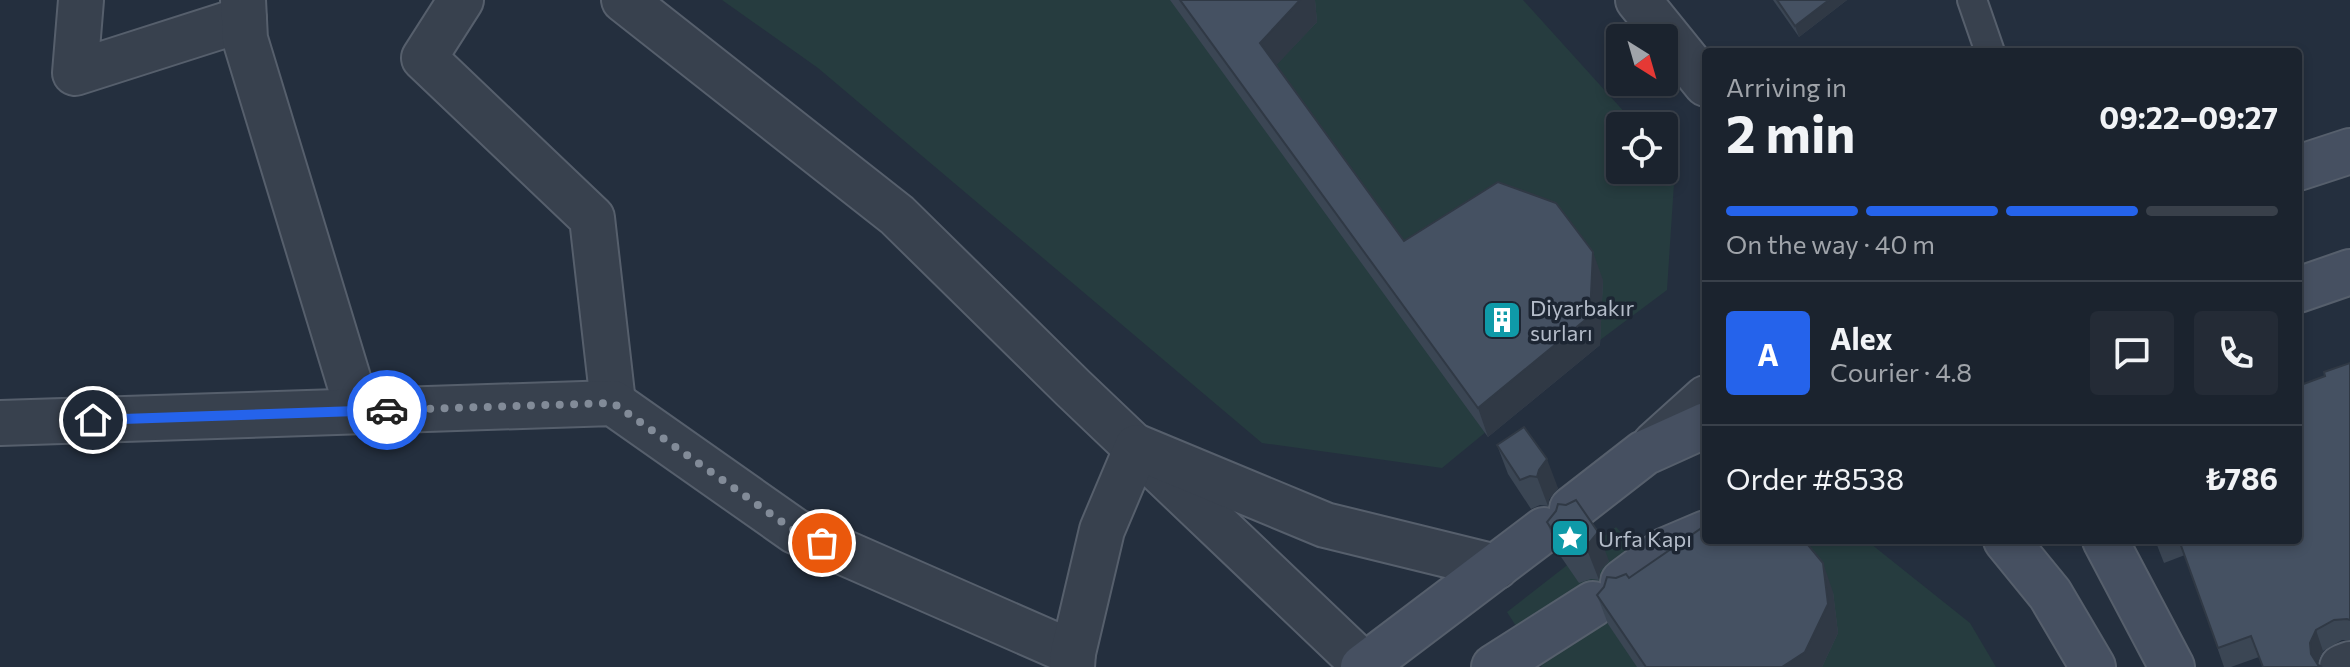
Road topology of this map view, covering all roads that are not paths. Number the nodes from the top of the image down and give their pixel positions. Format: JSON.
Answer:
{"nodes":[{"id":1,"x":81,"y":0,"type":"edge"},
{"id":2,"x":461,"y":0,"type":"edge"},
{"id":3,"x":624,"y":0,"type":"edge"},
{"id":4,"x":1638,"y":0,"type":"edge"},
{"id":5,"x":1972,"y":0,"type":"edge"},
{"id":6,"x":243,"y":10,"type":"edge"},
{"id":7,"x":1989,"y":48,"type":"edge"},
{"id":8,"x":1702,"y":79,"type":"edge"},
{"id":9,"x":2350,"y":151,"type":"edge"},
{"id":10,"x":2302,"y":167,"type":"edge"},
{"id":11,"x":2350,"y":272,"type":"edge"},
{"id":12,"x":2302,"y":289,"type":"edge"},
{"id":13,"x":1702,"y":402,"type":"edge"},
{"id":14,"x":613,"y":403,"type":"junction"},
{"id":15,"x":358,"y":411,"type":"junction"},
{"id":16,"x":0,"y":423,"type":"edge"},
{"id":17,"x":1702,"y":427,"type":"edge"},
{"id":18,"x":1137,"y":447,"type":"junction"},
{"id":19,"x":1644,"y":453,"type":"junction"},
{"id":20,"x":1702,"y":535,"type":"edge"},
{"id":21,"x":2009,"y":544,"type":"edge"},
{"id":22,"x":2107,"y":544,"type":"edge"},
{"id":23,"x":1496,"y":567,"type":"junction"},
{"id":24,"x":1072,"y":660,"type":"edge"},
{"id":25,"x":2350,"y":664,"type":"edge"},
{"id":26,"x":1365,"y":666,"type":"edge"},
{"id":27,"x":1494,"y":667,"type":"edge"},
{"id":28,"x":2093,"y":667,"type":"edge"},
{"id":29,"x":2172,"y":667,"type":"edge"},
{"id":30,"x":2342,"y":667,"type":"edge"}],
"edges":[{"from":1,"to":6,"type":"street"},
{"from":2,"to":14,"type":"street"},
{"from":3,"to":18,"type":"street"},
{"from":4,"to":8,"type":"street"},
{"from":5,"to":7,"type":"lane"},
{"from":6,"to":15,"type":"street"},
{"from":9,"to":10,"type":"main road"},
{"from":11,"to":12,"type":"main road"},
{"from":13,"to":19,"type":"street"},
{"from":14,"to":15,"type":"street"},
{"from":14,"to":24,"type":"street"},
{"from":15,"to":16,"type":"street"},
{"from":17,"to":19,"type":"main road"},
{"from":18,"to":23,"type":"street"},
{"from":18,"to":24,"type":"street"},
{"from":18,"to":26,"type":"street"},
{"from":19,"to":23,"type":"main road"},
{"from":20,"to":27,"type":"main road"},
{"from":21,"to":28,"type":"main road"},
{"from":22,"to":29,"type":"main road"},
{"from":23,"to":26,"type":"main road"},
{"from":25,"to":30,"type":"street"}]}
